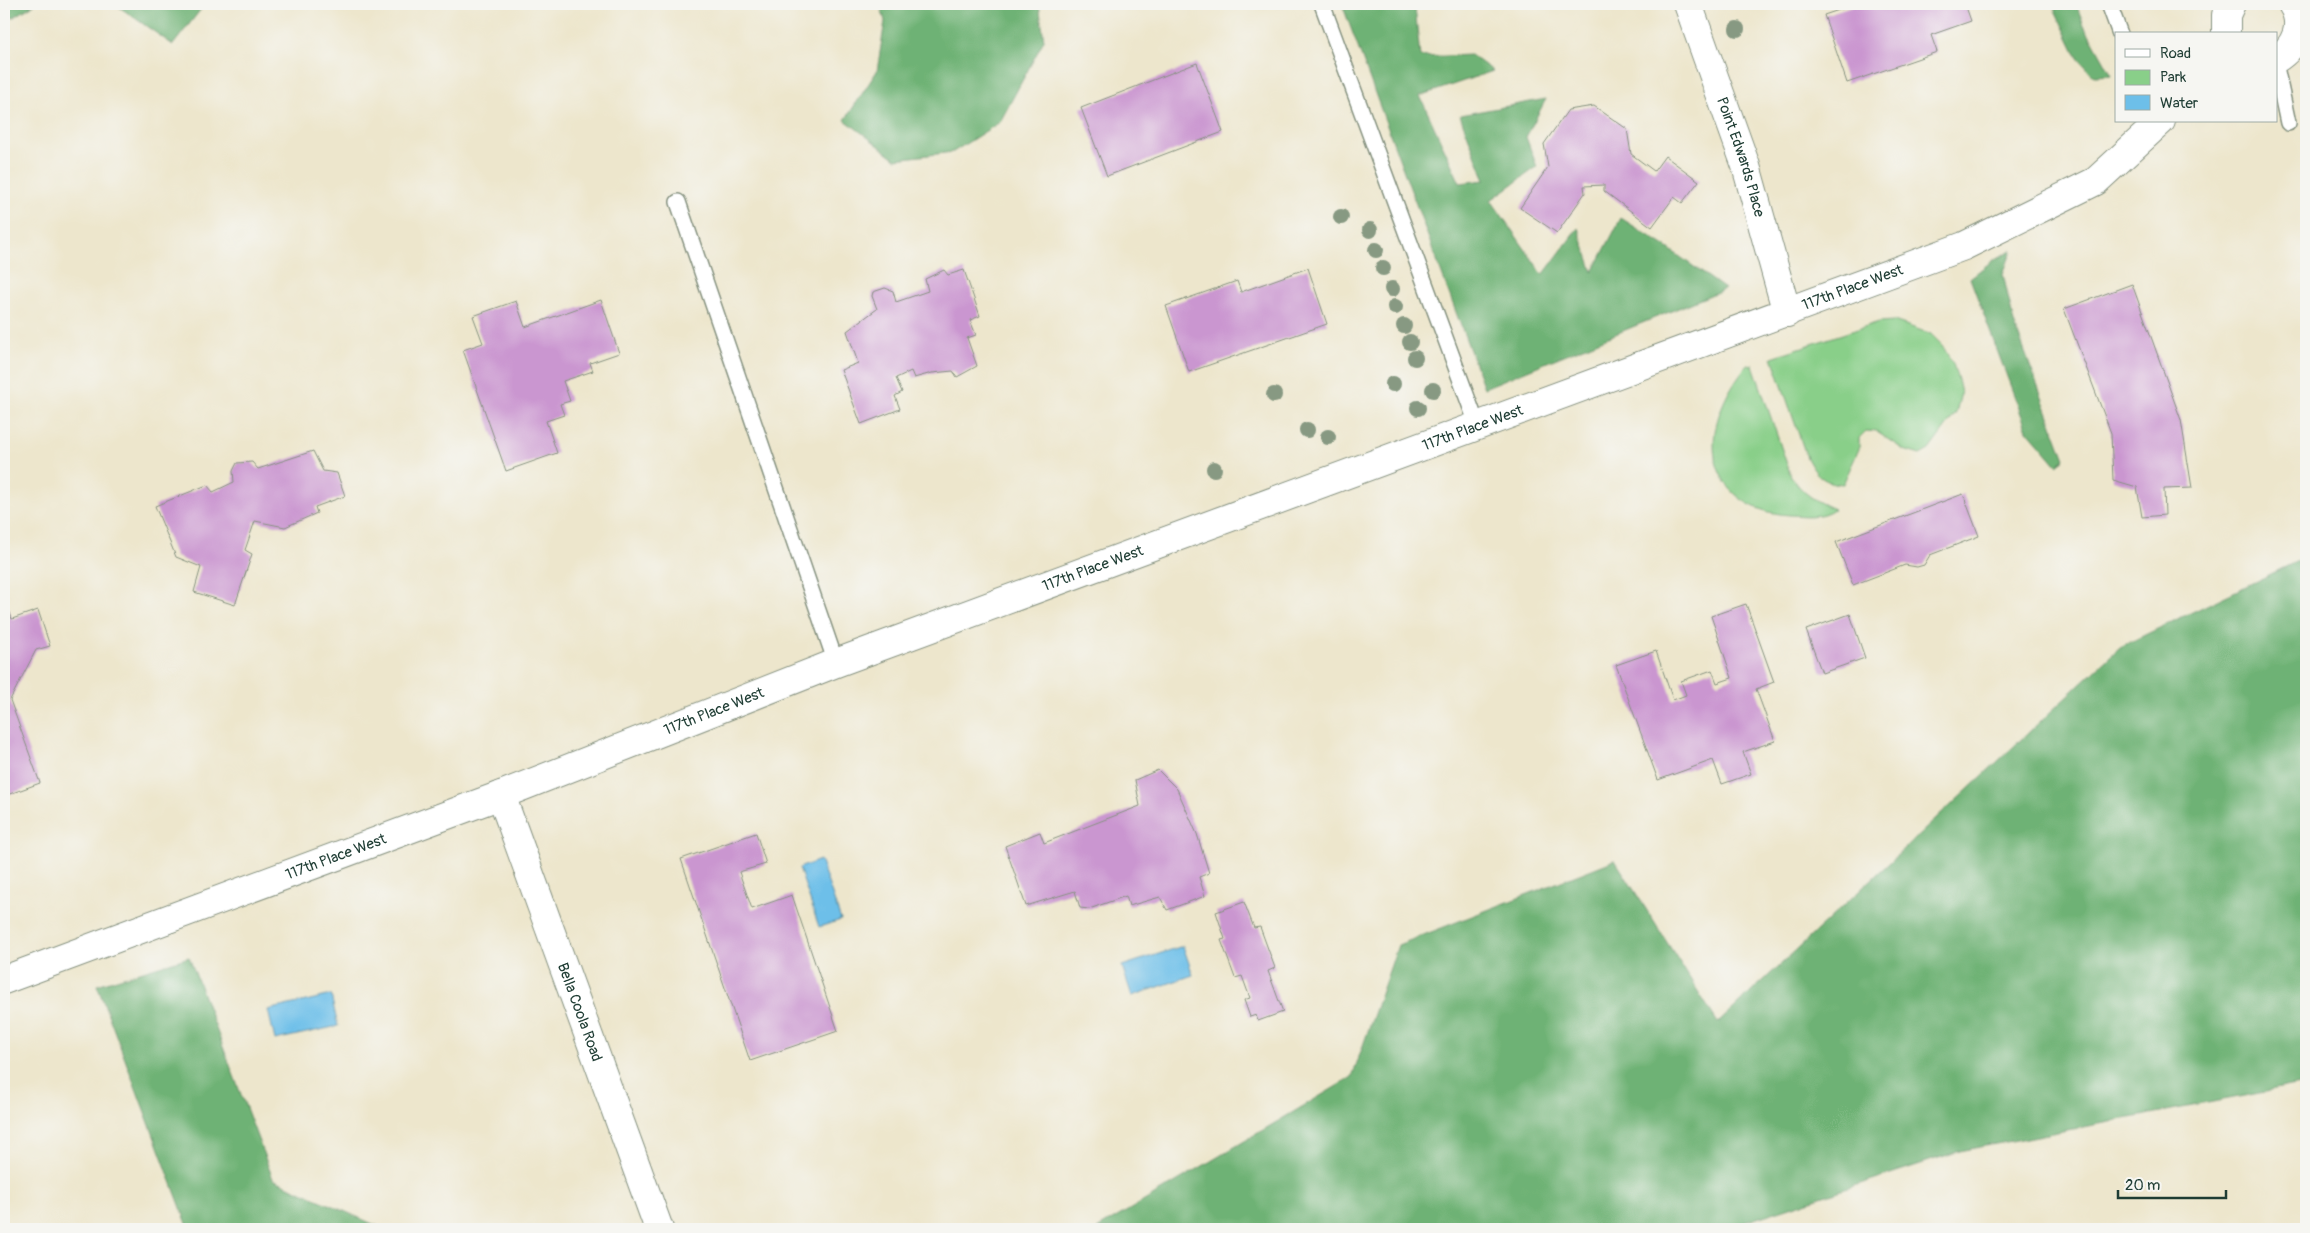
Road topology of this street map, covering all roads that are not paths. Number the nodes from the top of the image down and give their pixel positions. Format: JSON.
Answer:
{"nodes":[{"id":1,"x":1322,"y":4,"type":"edge"},
{"id":2,"x":1688,"y":4,"type":"edge"},
{"id":3,"x":2109,"y":4,"type":"edge"},
{"id":4,"x":2295,"y":4,"type":"edge"},
{"id":5,"x":2119,"y":32,"type":"edge"},
{"id":6,"x":2278,"y":58,"type":"edge"},
{"id":7,"x":2278,"y":76,"type":"edge"},
{"id":8,"x":2156,"y":123,"type":"edge"},
{"id":9,"x":2288,"y":123,"type":"dead end"},
{"id":10,"x":678,"y":202,"type":"dead end"},
{"id":11,"x":1787,"y":313,"type":"junction"},
{"id":12,"x":1478,"y":427,"type":"junction"},
{"id":13,"x":836,"y":663,"type":"junction"},
{"id":14,"x":501,"y":795,"type":"junction"},
{"id":15,"x":4,"y":980,"type":"edge"},
{"id":16,"x":659,"y":1229,"type":"edge"}],
"edges":[{"from":1,"to":12,"type":"lane"},
{"from":2,"to":11,"type":"street","name":"Point Edwards Place"},
{"from":3,"to":5,"type":"lane"},
{"from":4,"to":6,"type":"street"},
{"from":7,"to":9,"type":"lane"},
{"from":8,"to":11,"type":"street","name":"117th Place West"},
{"from":10,"to":13,"type":"lane"},
{"from":11,"to":12,"type":"street","name":"117th Place West"},
{"from":12,"to":13,"type":"street","name":"117th Place West"},
{"from":13,"to":14,"type":"street","name":"117th Place West"},
{"from":14,"to":15,"type":"street","name":"117th Place West"},
{"from":14,"to":16,"type":"street","name":"Bella Coola Road"}]}
